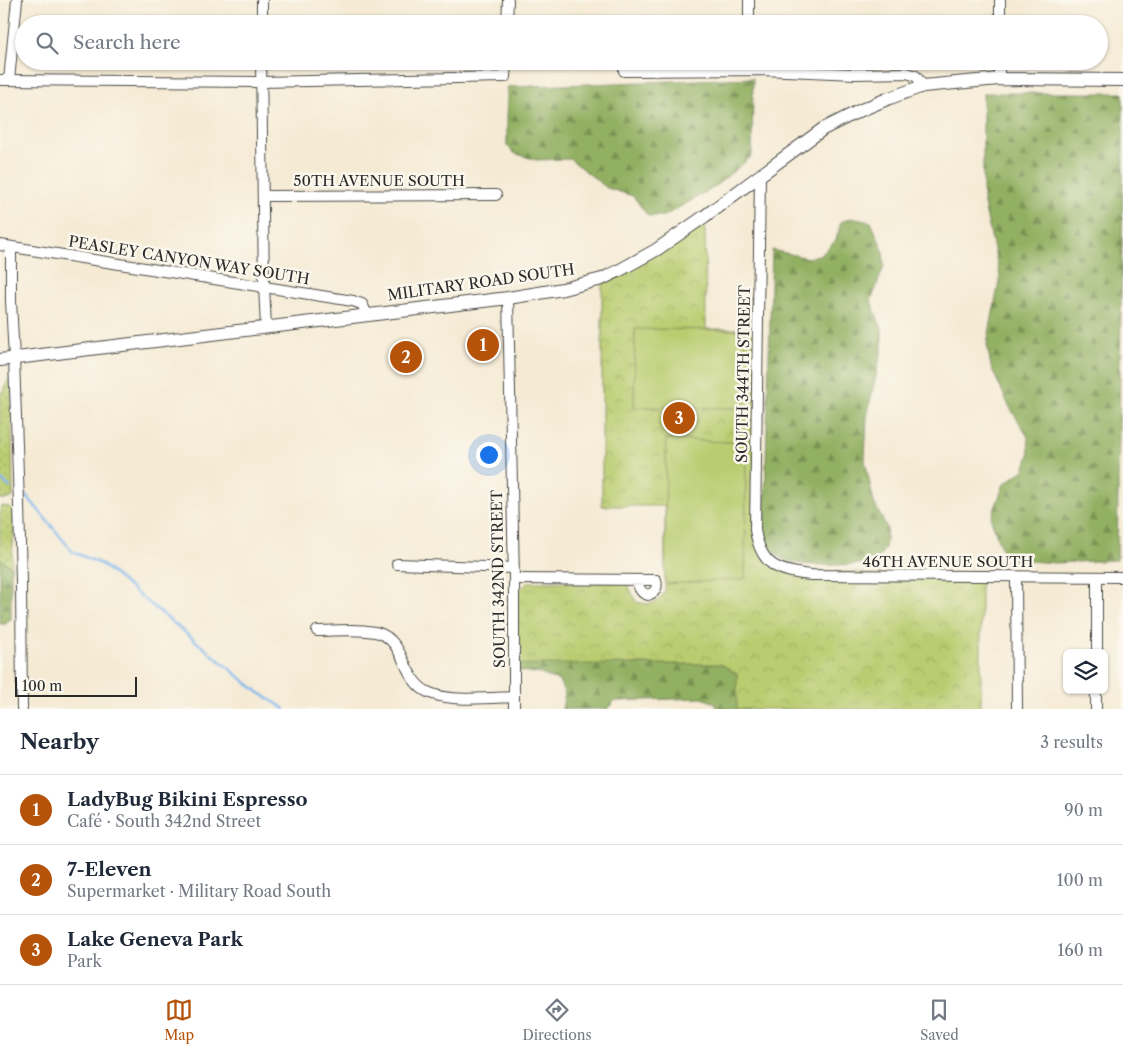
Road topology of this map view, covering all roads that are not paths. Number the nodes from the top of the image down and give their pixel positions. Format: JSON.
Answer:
{"nodes":[{"id":1,"x":17,"y":0,"type":"edge"},
{"id":2,"x":262,"y":0,"type":"edge"},
{"id":3,"x":508,"y":0,"type":"edge"},
{"id":4,"x":750,"y":0,"type":"edge"},
{"id":5,"x":1000,"y":0,"type":"edge"},
{"id":6,"x":262,"y":15,"type":"edge"},
{"id":7,"x":507,"y":15,"type":"edge"},
{"id":8,"x":749,"y":15,"type":"edge"},
{"id":9,"x":1000,"y":15,"type":"edge"},
{"id":10,"x":262,"y":70,"type":"edge"},
{"id":11,"x":505,"y":70,"type":"edge"},
{"id":12,"x":649,"y":70,"type":"edge"},
{"id":13,"x":802,"y":70,"type":"edge"},
{"id":14,"x":999,"y":70,"type":"edge"},
{"id":15,"x":624,"y":71,"type":"dead end"},
{"id":16,"x":999,"y":79,"type":"junction"},
{"id":17,"x":5,"y":80,"type":"edge"},
{"id":18,"x":1123,"y":80,"type":"edge"},
{"id":19,"x":261,"y":82,"type":"junction"},
{"id":20,"x":923,"y":86,"type":"junction"},
{"id":21,"x":760,"y":176,"type":"junction"},
{"id":22,"x":496,"y":195,"type":"dead end"},
{"id":23,"x":263,"y":196,"type":"junction"},
{"id":24,"x":0,"y":245,"type":"edge"},
{"id":25,"x":11,"y":247,"type":"junction"},
{"id":26,"x":264,"y":286,"type":"junction"},
{"id":27,"x":508,"y":298,"type":"junction"},
{"id":28,"x":367,"y":314,"type":"junction"},
{"id":29,"x":266,"y":327,"type":"junction"},
{"id":30,"x":14,"y":358,"type":"junction"},
{"id":31,"x":0,"y":360,"type":"edge"},
{"id":32,"x":397,"y":564,"type":"dead end"},
{"id":33,"x":774,"y":565,"type":"joint"},
{"id":34,"x":513,"y":568,"type":"junction"},
{"id":35,"x":1016,"y":577,"type":"junction"},
{"id":36,"x":1097,"y":577,"type":"junction"},
{"id":37,"x":1123,"y":577,"type":"edge"},
{"id":38,"x":514,"y":580,"type":"junction"},
{"id":39,"x":636,"y":580,"type":"dead end"},
{"id":40,"x":317,"y":631,"type":"dead end"},
{"id":41,"x":1097,"y":649,"type":"edge"},
{"id":42,"x":1096,"y":694,"type":"edge"},
{"id":43,"x":514,"y":697,"type":"junction"},
{"id":44,"x":22,"y":709,"type":"edge"},
{"id":45,"x":514,"y":709,"type":"edge"},
{"id":46,"x":1017,"y":709,"type":"edge"},
{"id":47,"x":1096,"y":709,"type":"edge"}],
"edges":[{"from":1,"to":17,"type":"street"},
{"from":2,"to":6,"type":"street"},
{"from":3,"to":7,"type":"street"},
{"from":4,"to":8,"type":"street"},
{"from":5,"to":9,"type":"street"},
{"from":10,"to":19,"type":"street"},
{"from":11,"to":19,"type":"street"},
{"from":12,"to":15,"type":"street"},
{"from":13,"to":20,"type":"street"},
{"from":14,"to":16,"type":"street"},
{"from":16,"to":18,"type":"main road","name":"MILITARY ROAD SOUTH"},
{"from":16,"to":20,"type":"main road","name":"MILITARY ROAD SOUTH"},
{"from":17,"to":19,"type":"street"},
{"from":19,"to":23,"type":"street"},
{"from":20,"to":21,"type":"main road","name":"MILITARY ROAD SOUTH"},
{"from":21,"to":27,"type":"main road","name":"MILITARY ROAD SOUTH"},
{"from":21,"to":33,"type":"street","name":"SOUTH 344TH STREET"},
{"from":22,"to":23,"type":"street","name":"50TH AVENUE SOUTH"},
{"from":23,"to":26,"type":"street"},
{"from":24,"to":25,"type":"street","name":"PEASLEY CANYON WAY SOUTH"},
{"from":25,"to":26,"type":"street","name":"PEASLEY CANYON WAY SOUTH"},
{"from":25,"to":30,"type":"street"},
{"from":26,"to":28,"type":"street","name":"PEASLEY CANYON WAY SOUTH"},
{"from":26,"to":29,"type":"street"},
{"from":27,"to":28,"type":"main road","name":"MILITARY ROAD SOUTH"},
{"from":27,"to":34,"type":"street","name":"SOUTH 342ND STREET"},
{"from":28,"to":29,"type":"main road","name":"MILITARY ROAD SOUTH"},
{"from":29,"to":30,"type":"main road","name":"MILITARY ROAD SOUTH"},
{"from":30,"to":31,"type":"main road","name":"MILITARY ROAD SOUTH"},
{"from":30,"to":44,"type":"street"},
{"from":32,"to":34,"type":"street"},
{"from":33,"to":35,"type":"street","name":"46TH AVENUE SOUTH"},
{"from":34,"to":38,"type":"street","name":"SOUTH 342ND STREET"},
{"from":35,"to":36,"type":"street","name":"46TH AVENUE SOUTH"},
{"from":35,"to":46,"type":"street"},
{"from":36,"to":37,"type":"street","name":"46TH AVENUE SOUTH"},
{"from":36,"to":41,"type":"street"},
{"from":38,"to":39,"type":"street"},
{"from":38,"to":43,"type":"street","name":"SOUTH 342ND STREET"},
{"from":40,"to":43,"type":"street"},
{"from":42,"to":47,"type":"street"},
{"from":43,"to":45,"type":"street","name":"SOUTH 342ND STREET"}]}
